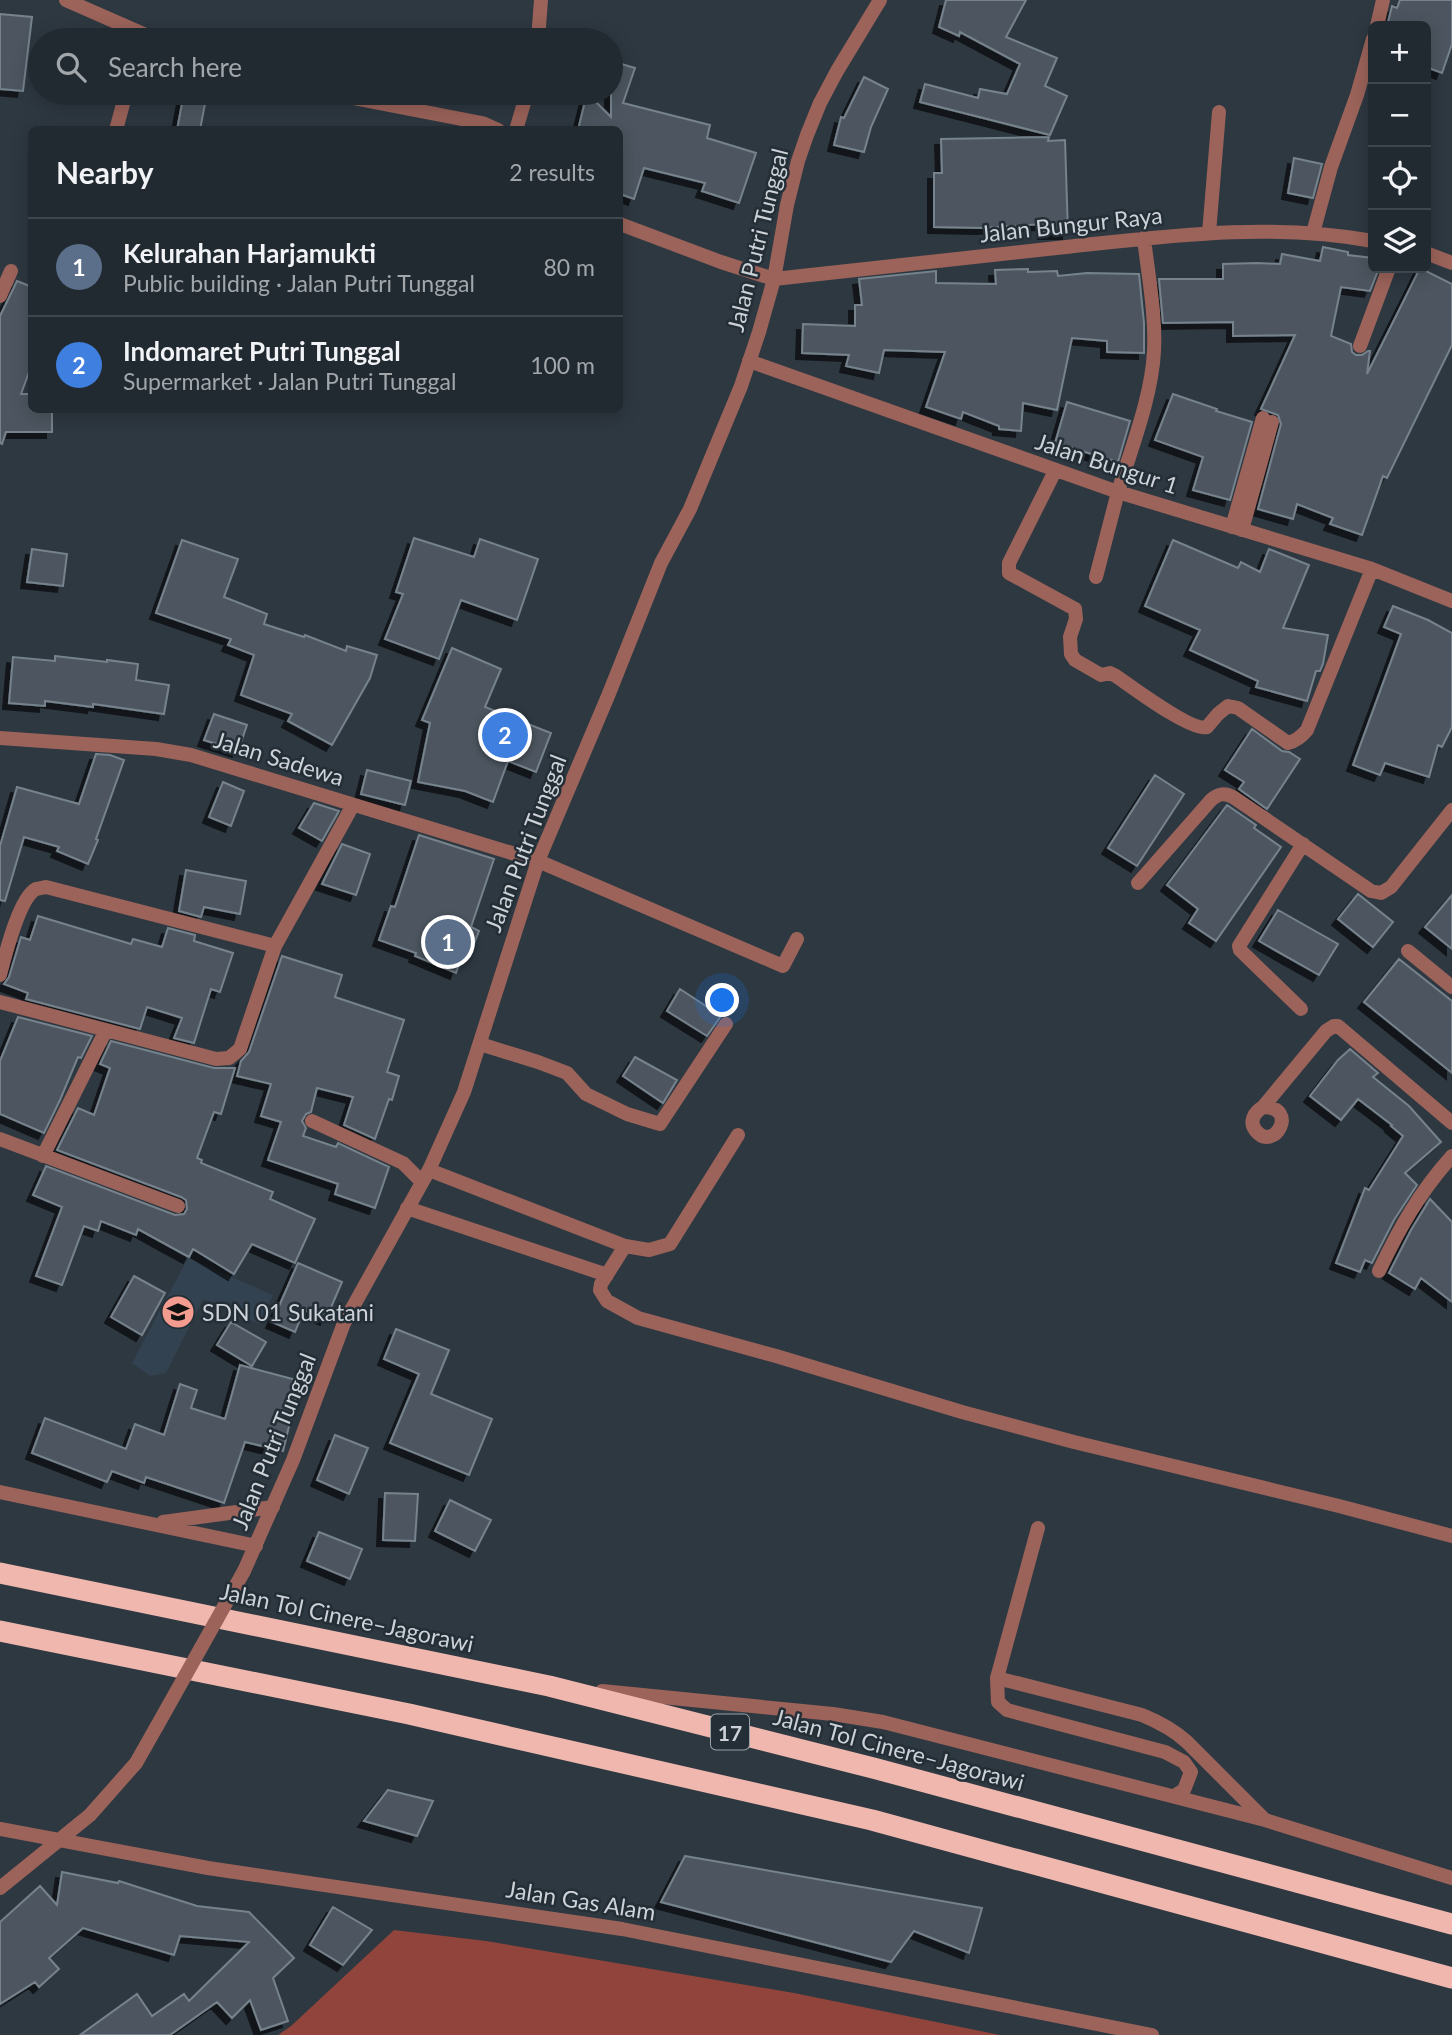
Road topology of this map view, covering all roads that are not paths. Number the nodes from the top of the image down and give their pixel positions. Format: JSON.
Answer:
{"nodes":[{"id":1,"x":66,"y":0,"type":"edge"},
{"id":2,"x":541,"y":0,"type":"edge"},
{"id":3,"x":880,"y":0,"type":"edge"},
{"id":4,"x":1383,"y":0,"type":"edge"},
{"id":5,"x":1378,"y":21,"type":"edge"},
{"id":6,"x":123,"y":28,"type":"edge"},
{"id":7,"x":539,"y":28,"type":"edge"},
{"id":8,"x":1368,"y":56,"type":"edge"},
{"id":9,"x":123,"y":105,"type":"edge"},
{"id":10,"x":389,"y":105,"type":"edge"},
{"id":11,"x":523,"y":105,"type":"edge"},
{"id":12,"x":1219,"y":112,"type":"dead end"},
{"id":13,"x":117,"y":126,"type":"edge"},
{"id":14,"x":489,"y":126,"type":"edge"},
{"id":15,"x":517,"y":126,"type":"edge"},
{"id":16,"x":623,"y":225,"type":"edge"},
{"id":17,"x":1209,"y":233,"type":"junction"},
{"id":18,"x":1314,"y":233,"type":"junction"},
{"id":19,"x":1144,"y":238,"type":"junction"},
{"id":20,"x":1368,"y":240,"type":"edge"},
{"id":21,"x":1431,"y":255,"type":"edge"},
{"id":22,"x":1452,"y":263,"type":"edge"},
{"id":23,"x":11,"y":271,"type":"dead end"},
{"id":24,"x":1388,"y":273,"type":"edge"},
{"id":25,"x":774,"y":279,"type":"junction"},
{"id":26,"x":0,"y":296,"type":"edge"},
{"id":27,"x":1360,"y":346,"type":"dead end"},
{"id":28,"x":749,"y":361,"type":"junction"},
{"id":29,"x":1267,"y":420,"type":"dead end"},
{"id":30,"x":1055,"y":471,"type":"junction"},
{"id":31,"x":1118,"y":492,"type":"junction"},
{"id":32,"x":1237,"y":528,"type":"junction"},
{"id":33,"x":1372,"y":569,"type":"junction"},
{"id":34,"x":1096,"y":577,"type":"dead end"},
{"id":35,"x":1452,"y":601,"type":"edge"},
{"id":36,"x":0,"y":738,"type":"edge"},
{"id":37,"x":353,"y":805,"type":"junction"},
{"id":38,"x":1452,"y":810,"type":"edge"},
{"id":39,"x":1303,"y":844,"type":"junction"},
{"id":40,"x":538,"y":861,"type":"junction"},
{"id":41,"x":1138,"y":883,"type":"dead end"},
{"id":42,"x":797,"y":939,"type":"dead end"},
{"id":43,"x":275,"y":946,"type":"junction"},
{"id":44,"x":1408,"y":951,"type":"dead end"},
{"id":45,"x":0,"y":975,"type":"edge"},
{"id":46,"x":1452,"y":987,"type":"edge"},
{"id":47,"x":0,"y":1002,"type":"edge"},
{"id":48,"x":1301,"y":1009,"type":"dead end"},
{"id":49,"x":726,"y":1024,"type":"dead end"},
{"id":50,"x":106,"y":1030,"type":"junction"},
{"id":51,"x":480,"y":1044,"type":"junction"},
{"id":52,"x":1264,"y":1107,"type":"dead end"},
{"id":53,"x":312,"y":1121,"type":"dead end"},
{"id":54,"x":1452,"y":1123,"type":"edge"},
{"id":55,"x":738,"y":1135,"type":"dead end"},
{"id":56,"x":0,"y":1139,"type":"edge"},
{"id":57,"x":43,"y":1156,"type":"junction"},
{"id":58,"x":1452,"y":1156,"type":"edge"},
{"id":59,"x":426,"y":1176,"type":"junction"},
{"id":60,"x":178,"y":1206,"type":"dead end"},
{"id":61,"x":407,"y":1208,"type":"junction"},
{"id":62,"x":625,"y":1246,"type":"junction"},
{"id":63,"x":1379,"y":1271,"type":"dead end"},
{"id":64,"x":607,"y":1275,"type":"junction"},
{"id":65,"x":0,"y":1492,"type":"edge"},
{"id":66,"x":273,"y":1507,"type":"junction"},
{"id":67,"x":151,"y":1524,"type":"junction"},
{"id":68,"x":1038,"y":1528,"type":"dead end"},
{"id":69,"x":1452,"y":1536,"type":"edge"},
{"id":70,"x":256,"y":1546,"type":"junction"},
{"id":71,"x":0,"y":1573,"type":"edge"},
{"id":72,"x":0,"y":1631,"type":"edge"},
{"id":73,"x":998,"y":1678,"type":"junction"},
{"id":74,"x":549,"y":1686,"type":"junction"},
{"id":75,"x":1206,"y":1762,"type":"junction"},
{"id":76,"x":1191,"y":1772,"type":"junction"},
{"id":77,"x":1174,"y":1796,"type":"junction"},
{"id":78,"x":1265,"y":1820,"type":"junction"},
{"id":79,"x":0,"y":1829,"type":"edge"},
{"id":80,"x":60,"y":1841,"type":"junction"},
{"id":81,"x":1452,"y":1878,"type":"edge"},
{"id":82,"x":0,"y":1888,"type":"edge"},
{"id":83,"x":1452,"y":1924,"type":"edge"},
{"id":84,"x":1452,"y":1978,"type":"edge"},
{"id":85,"x":1152,"y":2035,"type":"edge"}],
"edges":[{"from":1,"to":6,"type":"street"},
{"from":2,"to":7,"type":"street"},
{"from":3,"to":25,"type":"street","name":"Jalan Putri Tunggal"},
{"from":4,"to":5,"type":"street"},
{"from":8,"to":18,"type":"street"},
{"from":9,"to":13,"type":"street"},
{"from":10,"to":14,"type":"street"},
{"from":11,"to":15,"type":"street"},
{"from":12,"to":17,"type":"street"},
{"from":16,"to":25,"type":"street"},
{"from":17,"to":18,"type":"street","name":"Jalan Bungur Raya"},
{"from":17,"to":19,"type":"street","name":"Jalan Bungur Raya"},
{"from":18,"to":20,"type":"street","name":"Jalan Bungur Raya"},
{"from":19,"to":25,"type":"street","name":"Jalan Bungur Raya"},
{"from":19,"to":31,"type":"street"},
{"from":21,"to":22,"type":"street"},
{"from":23,"to":26,"type":"street"},
{"from":24,"to":27,"type":"street"},
{"from":25,"to":28,"type":"street","name":"Jalan Putri Tunggal"},
{"from":28,"to":30,"type":"street","name":"Jalan Bungur 1"},
{"from":28,"to":40,"type":"street","name":"Jalan Putri Tunggal"},
{"from":29,"to":32,"type":"street"},
{"from":30,"to":31,"type":"street","name":"Jalan Bungur 1"},
{"from":30,"to":33,"type":"street"},
{"from":31,"to":32,"type":"street","name":"Jalan Bungur 1"},
{"from":31,"to":34,"type":"street"},
{"from":32,"to":33,"type":"street","name":"Jalan Bungur 1"},
{"from":33,"to":35,"type":"street","name":"Jalan Bungur 1"},
{"from":36,"to":37,"type":"street","name":"Jalan Sadewa"},
{"from":37,"to":40,"type":"street","name":"Jalan Sadewa"},
{"from":37,"to":43,"type":"street"},
{"from":38,"to":39,"type":"street"},
{"from":39,"to":41,"type":"street"},
{"from":39,"to":48,"type":"street"},
{"from":40,"to":42,"type":"street","name":"Jalan Sadewa"},
{"from":40,"to":51,"type":"street","name":"Jalan Putri Tunggal"},
{"from":43,"to":45,"type":"street"},
{"from":43,"to":50,"type":"street"},
{"from":44,"to":46,"type":"street"},
{"from":47,"to":50,"type":"street"},
{"from":49,"to":51,"type":"street"},
{"from":50,"to":57,"type":"street"},
{"from":51,"to":59,"type":"street","name":"Jalan Putri Tunggal"},
{"from":52,"to":54,"type":"street"},
{"from":53,"to":59,"type":"street"},
{"from":55,"to":62,"type":"street"},
{"from":56,"to":57,"type":"street"},
{"from":57,"to":60,"type":"street"},
{"from":58,"to":63,"type":"street"},
{"from":59,"to":61,"type":"street","name":"Jalan Putri Tunggal"},
{"from":59,"to":62,"type":"street"},
{"from":61,"to":64,"type":"street"},
{"from":61,"to":66,"type":"street","name":"Jalan Putri Tunggal"},
{"from":62,"to":64,"type":"street"},
{"from":64,"to":69,"type":"street"},
{"from":65,"to":67,"type":"street"},
{"from":66,"to":67,"type":"street"},
{"from":66,"to":70,"type":"street","name":"Jalan Putri Tunggal"},
{"from":67,"to":70,"type":"street"},
{"from":68,"to":73,"type":"street"},
{"from":70,"to":80,"type":"street","name":"Jalan Putri Tunggal","bridge":true},
{"from":71,"to":74,"type":"highway","name":"Jalan Tol Cinere–Jagorawi","number":"17"},
{"from":72,"to":84,"type":"highway","number":"17"},
{"from":73,"to":75,"type":"street"},
{"from":73,"to":76,"type":"street"},
{"from":74,"to":77,"type":"street"},
{"from":74,"to":83,"type":"highway","name":"Jalan Tol Cinere–Jagorawi","number":"17"},
{"from":75,"to":76,"type":"street"},
{"from":75,"to":78,"type":"street"},
{"from":76,"to":77,"type":"street"},
{"from":77,"to":78,"type":"street"},
{"from":78,"to":81,"type":"street"},
{"from":79,"to":80,"type":"street","name":"Jalan Gas Alam"},
{"from":80,"to":82,"type":"street","name":"Jalan Putri Tunggal"},
{"from":80,"to":85,"type":"street","name":"Jalan Gas Alam"}]}
